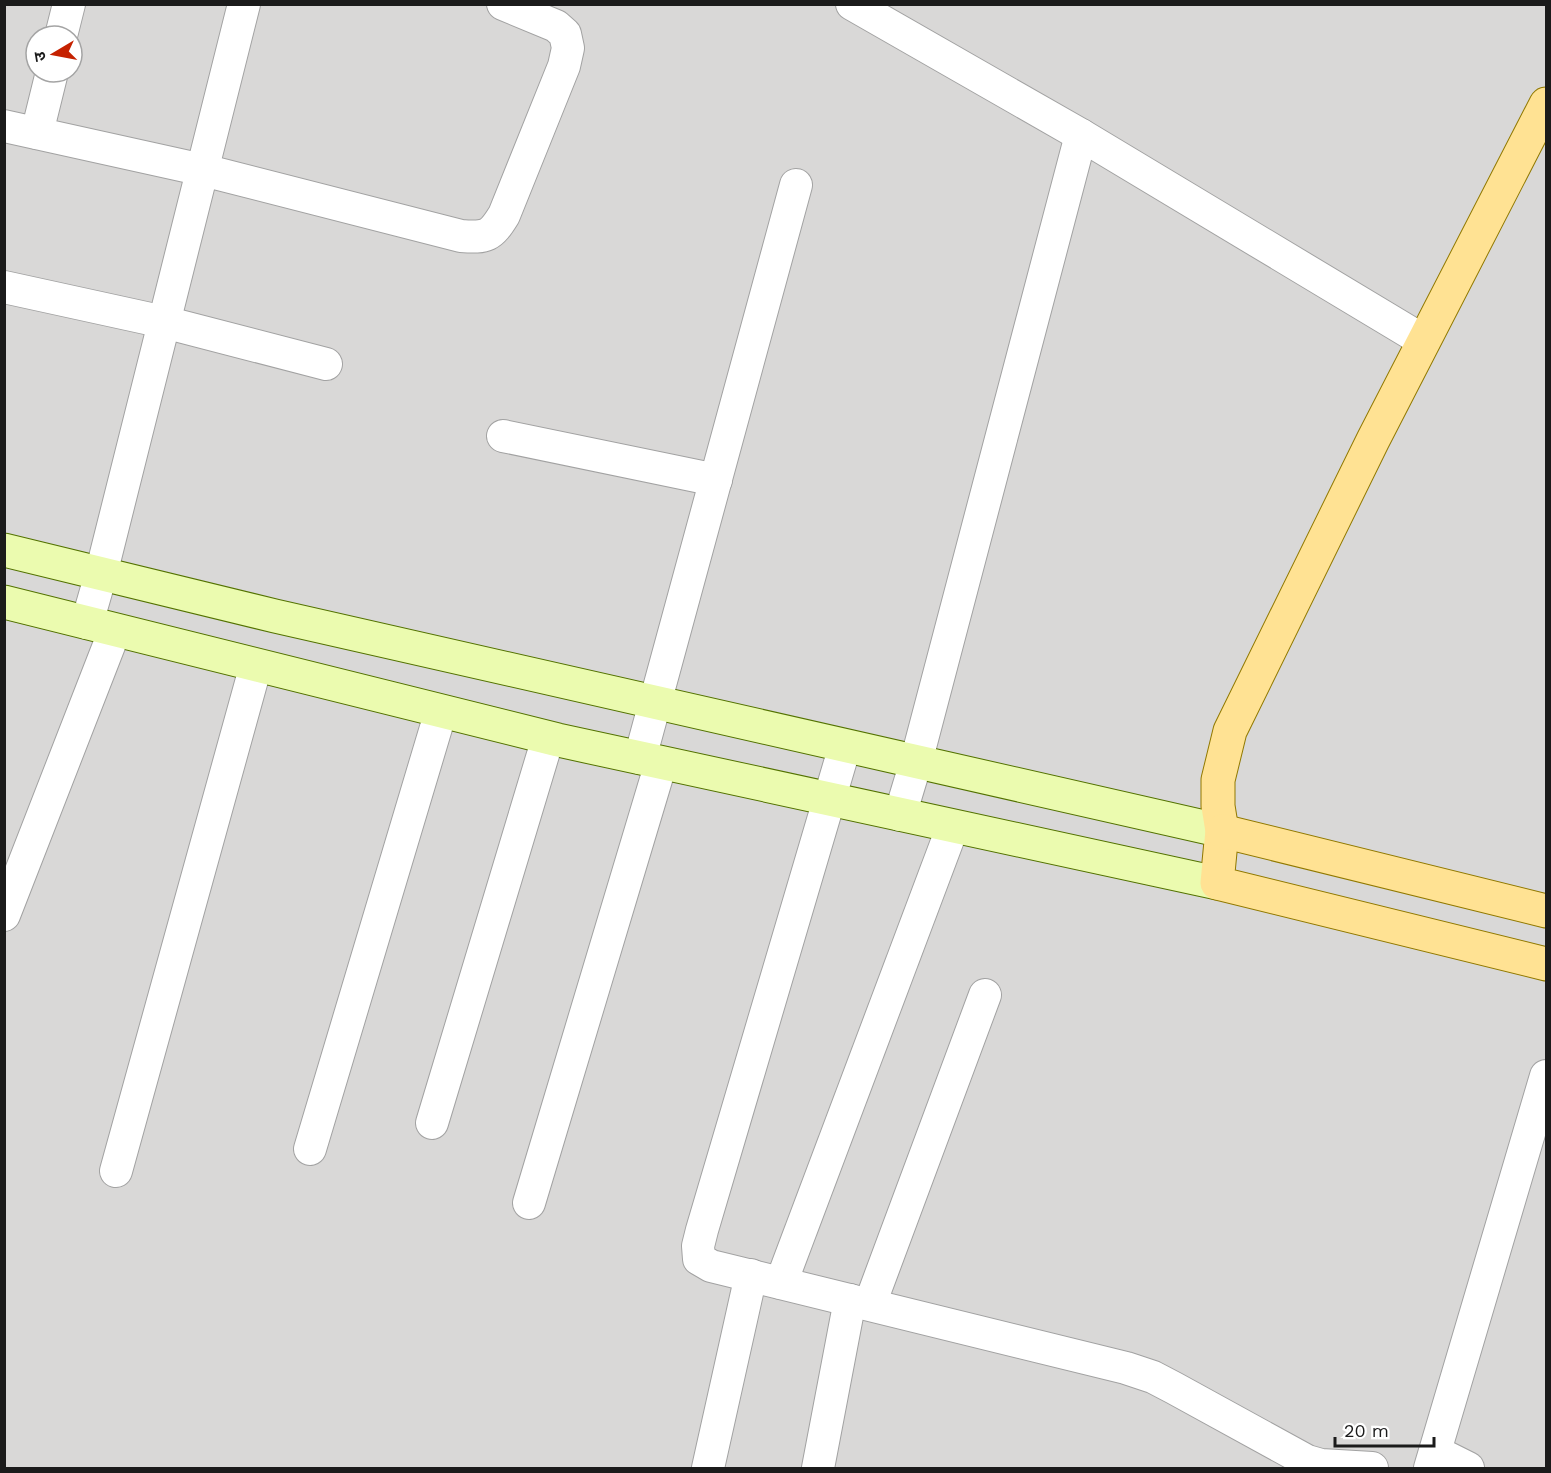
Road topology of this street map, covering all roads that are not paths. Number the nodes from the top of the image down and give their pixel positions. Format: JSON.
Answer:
{"nodes":[{"id":1,"x":69,"y":4,"type":"edge"},
{"id":2,"x":244,"y":4,"type":"edge"},
{"id":3,"x":503,"y":4,"type":"edge"},
{"id":4,"x":852,"y":4,"type":"edge"},
{"id":5,"x":65,"y":24,"type":"edge"},
{"id":6,"x":49,"y":84,"type":"edge"},
{"id":7,"x":1546,"y":104,"type":"edge"},
{"id":8,"x":4,"y":126,"type":"edge"},
{"id":9,"x":37,"y":133,"type":"junction"},
{"id":10,"x":1081,"y":135,"type":"junction"},
{"id":11,"x":202,"y":170,"type":"junction"},
{"id":12,"x":796,"y":185,"type":"dead end"},
{"id":13,"x":4,"y":287,"type":"edge"},
{"id":14,"x":164,"y":322,"type":"junction"},
{"id":15,"x":1424,"y":341,"type":"junction"},
{"id":16,"x":326,"y":364,"type":"dead end"},
{"id":17,"x":503,"y":436,"type":"dead end"},
{"id":18,"x":716,"y":480,"type":"junction"},
{"id":19,"x":4,"y":550,"type":"edge"},
{"id":20,"x":101,"y":574,"type":"junction"},
{"id":21,"x":4,"y":602,"type":"edge"},
{"id":22,"x":101,"y":626,"type":"junction"},
{"id":23,"x":256,"y":665,"type":"junction"},
{"id":24,"x":655,"y":703,"type":"junction"},
{"id":25,"x":441,"y":711,"type":"junction"},
{"id":26,"x":548,"y":738,"type":"junction"},
{"id":27,"x":845,"y":746,"type":"junction"},
{"id":28,"x":651,"y":761,"type":"junction"},
{"id":29,"x":916,"y":762,"type":"junction"},
{"id":30,"x":829,"y":799,"type":"junction"},
{"id":31,"x":900,"y":815,"type":"junction"},
{"id":32,"x":953,"y":826,"type":"junction"},
{"id":33,"x":1222,"y":831,"type":"junction"},
{"id":34,"x":1217,"y":883,"type":"junction"},
{"id":35,"x":1546,"y":911,"type":"edge"},
{"id":36,"x":4,"y":915,"type":"edge"},
{"id":37,"x":1546,"y":964,"type":"edge"},
{"id":38,"x":985,"y":995,"type":"dead end"},
{"id":39,"x":1546,"y":1076,"type":"edge"},
{"id":40,"x":432,"y":1123,"type":"dead end"},
{"id":41,"x":310,"y":1149,"type":"dead end"},
{"id":42,"x":116,"y":1171,"type":"dead end"},
{"id":43,"x":529,"y":1203,"type":"dead end"},
{"id":44,"x":751,"y":1275,"type":"junction"},
{"id":45,"x":781,"y":1283,"type":"junction"},
{"id":46,"x":860,"y":1302,"type":"junction"},
{"id":47,"x":1433,"y":1460,"type":"edge"},
{"id":48,"x":708,"y":1468,"type":"edge"},
{"id":49,"x":818,"y":1468,"type":"edge"},
{"id":50,"x":1372,"y":1468,"type":"edge"},
{"id":51,"x":1468,"y":1468,"type":"edge"}],
"edges":[{"from":1,"to":5,"type":"street"},
{"from":2,"to":11,"type":"street"},
{"from":3,"to":11,"type":"street"},
{"from":4,"to":10,"type":"street"},
{"from":6,"to":9,"type":"street"},
{"from":7,"to":15,"type":"main road"},
{"from":8,"to":9,"type":"street"},
{"from":9,"to":11,"type":"street"},
{"from":10,"to":15,"type":"street"},
{"from":10,"to":29,"type":"street"},
{"from":11,"to":14,"type":"street"},
{"from":12,"to":18,"type":"street"},
{"from":13,"to":14,"type":"street"},
{"from":14,"to":16,"type":"street"},
{"from":14,"to":20,"type":"street"},
{"from":15,"to":33,"type":"main road"},
{"from":17,"to":18,"type":"street"},
{"from":18,"to":24,"type":"street"},
{"from":19,"to":20,"type":"main road"},
{"from":20,"to":22,"type":"street"},
{"from":20,"to":24,"type":"main road"},
{"from":21,"to":22,"type":"main road"},
{"from":22,"to":23,"type":"main road"},
{"from":22,"to":36,"type":"street"},
{"from":23,"to":25,"type":"main road"},
{"from":23,"to":42,"type":"street"},
{"from":24,"to":27,"type":"main road"},
{"from":24,"to":28,"type":"street"},
{"from":25,"to":26,"type":"main road"},
{"from":25,"to":41,"type":"street"},
{"from":26,"to":28,"type":"main road"},
{"from":26,"to":40,"type":"street"},
{"from":27,"to":29,"type":"main road"},
{"from":27,"to":30,"type":"street"},
{"from":28,"to":30,"type":"main road"},
{"from":28,"to":43,"type":"street"},
{"from":29,"to":31,"type":"street"},
{"from":29,"to":33,"type":"main road"},
{"from":30,"to":31,"type":"main road"},
{"from":30,"to":44,"type":"street"},
{"from":31,"to":32,"type":"main road"},
{"from":32,"to":34,"type":"main road"},
{"from":32,"to":45,"type":"street"},
{"from":33,"to":34,"type":"main road"},
{"from":33,"to":35,"type":"main road"},
{"from":34,"to":37,"type":"main road"},
{"from":38,"to":46,"type":"street"},
{"from":39,"to":47,"type":"street"},
{"from":44,"to":45,"type":"street"},
{"from":44,"to":48,"type":"street"},
{"from":45,"to":46,"type":"street"},
{"from":46,"to":49,"type":"street"},
{"from":46,"to":50,"type":"street"},
{"from":47,"to":51,"type":"street"}]}
